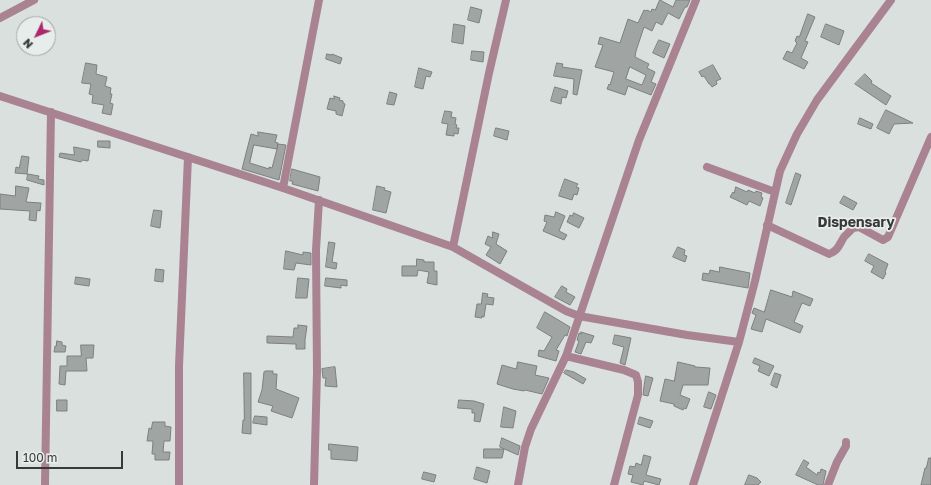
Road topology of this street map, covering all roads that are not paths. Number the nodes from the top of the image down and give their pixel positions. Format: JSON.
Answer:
{"nodes":[{"id":1,"x":34,"y":0,"type":"edge"},
{"id":2,"x":319,"y":0,"type":"edge"},
{"id":3,"x":506,"y":0,"type":"edge"},
{"id":4,"x":696,"y":0,"type":"edge"},
{"id":5,"x":891,"y":0,"type":"edge"},
{"id":6,"x":0,"y":18,"type":"edge"},
{"id":7,"x":0,"y":96,"type":"edge"},
{"id":8,"x":51,"y":112,"type":"junction"},
{"id":9,"x":931,"y":137,"type":"edge"},
{"id":10,"x":188,"y":157,"type":"junction"},
{"id":11,"x":707,"y":168,"type":"dead end"},
{"id":12,"x":283,"y":188,"type":"junction"},
{"id":13,"x":775,"y":192,"type":"junction"},
{"id":14,"x":319,"y":200,"type":"junction"},
{"id":15,"x":767,"y":225,"type":"junction"},
{"id":16,"x":453,"y":247,"type":"junction"},
{"id":17,"x":580,"y":316,"type":"junction"},
{"id":18,"x":739,"y":342,"type":"junction"},
{"id":19,"x":566,"y":356,"type":"junction"},
{"id":20,"x":846,"y":442,"type":"dead end"},
{"id":21,"x":45,"y":485,"type":"edge"},
{"id":22,"x":179,"y":485,"type":"edge"},
{"id":23,"x":314,"y":485,"type":"edge"},
{"id":24,"x":518,"y":485,"type":"edge"},
{"id":25,"x":614,"y":485,"type":"edge"},
{"id":26,"x":693,"y":485,"type":"edge"},
{"id":27,"x":828,"y":485,"type":"edge"}],
"edges":[{"from":1,"to":6,"type":"street"},
{"from":2,"to":12,"type":"street"},
{"from":3,"to":16,"type":"street"},
{"from":4,"to":17,"type":"street"},
{"from":5,"to":13,"type":"street"},
{"from":7,"to":8,"type":"street"},
{"from":8,"to":10,"type":"street"},
{"from":8,"to":21,"type":"street"},
{"from":9,"to":15,"type":"street"},
{"from":10,"to":12,"type":"street"},
{"from":10,"to":22,"type":"street"},
{"from":11,"to":13,"type":"street"},
{"from":12,"to":14,"type":"street"},
{"from":13,"to":15,"type":"street"},
{"from":14,"to":16,"type":"street"},
{"from":14,"to":23,"type":"street"},
{"from":15,"to":18,"type":"street"},
{"from":16,"to":17,"type":"street"},
{"from":17,"to":18,"type":"street"},
{"from":17,"to":19,"type":"street"},
{"from":18,"to":26,"type":"street"},
{"from":19,"to":24,"type":"street"},
{"from":19,"to":25,"type":"street"},
{"from":20,"to":27,"type":"street"}]}
